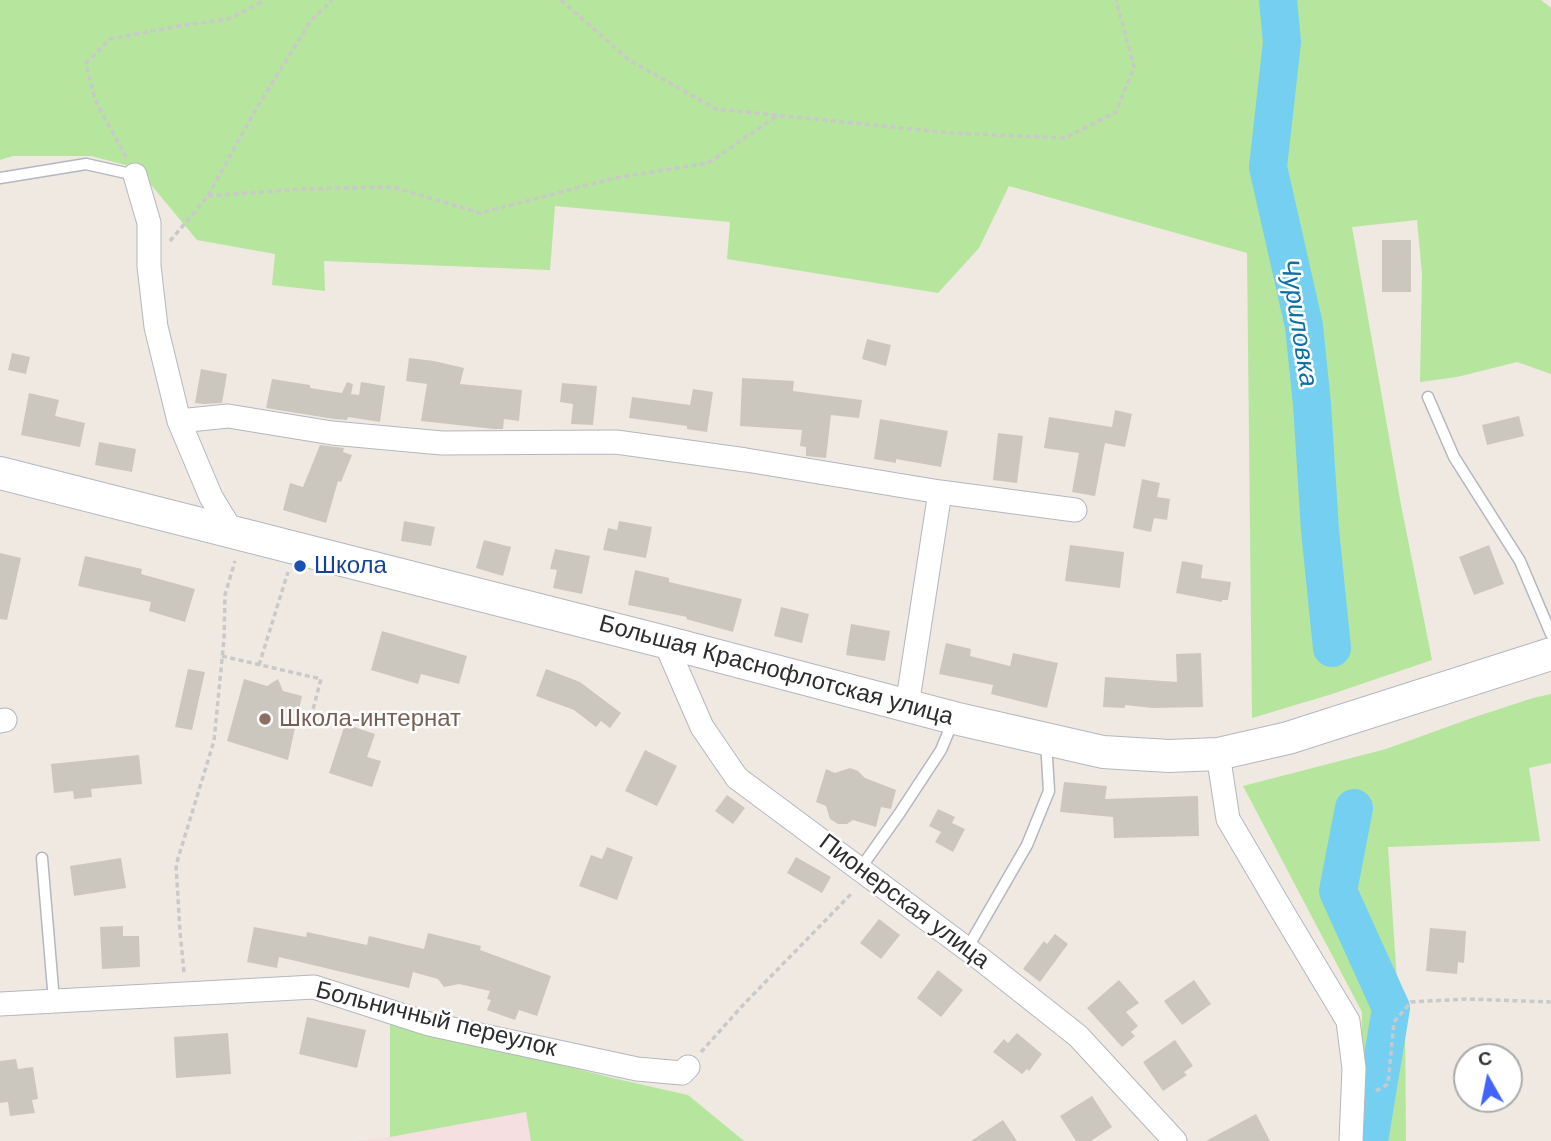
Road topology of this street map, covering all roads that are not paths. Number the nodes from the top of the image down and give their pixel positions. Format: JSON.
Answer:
{"nodes":[{"id":1,"x":135,"y":175,"type":"joint"},
{"id":2,"x":0,"y":178,"type":"edge"},
{"id":3,"x":1428,"y":397,"type":"dead end"},
{"id":4,"x":180,"y":421,"type":"junction"},
{"id":5,"x":0,"y":473,"type":"edge"},
{"id":6,"x":940,"y":492,"type":"junction"},
{"id":7,"x":1075,"y":510,"type":"dead end"},
{"id":8,"x":237,"y":534,"type":"junction"},
{"id":9,"x":1551,"y":634,"type":"edge"},
{"id":10,"x":665,"y":642,"type":"junction"},
{"id":11,"x":1551,"y":654,"type":"edge"},
{"id":12,"x":907,"y":706,"type":"junction"},
{"id":13,"x":954,"y":718,"type":"junction"},
{"id":14,"x":1046,"y":740,"type":"junction"},
{"id":15,"x":1218,"y":754,"type":"junction"},
{"id":16,"x":42,"y":858,"type":"dead end"},
{"id":17,"x":864,"y":872,"type":"junction"},
{"id":18,"x":967,"y":949,"type":"junction"},
{"id":19,"x":54,"y":1000,"type":"junction"},
{"id":20,"x":0,"y":1004,"type":"edge"},
{"id":21,"x":688,"y":1067,"type":"road end"},
{"id":22,"x":1175,"y":1141,"type":"edge"},
{"id":23,"x":1350,"y":1141,"type":"edge"}],
"edges":[{"from":1,"to":2,"type":"lane"},
{"from":1,"to":4,"type":"street"},
{"from":3,"to":9,"type":"lane"},
{"from":4,"to":6,"type":"street"},
{"from":4,"to":8,"type":"street"},
{"from":5,"to":8,"type":"main road","name":"Большая Краснофлотская улица"},
{"from":6,"to":7,"type":"street"},
{"from":6,"to":12,"type":"street"},
{"from":8,"to":10,"type":"main road","name":"Большая Краснофлотская улица"},
{"from":10,"to":12,"type":"main road","name":"Большая Краснофлотская улица"},
{"from":10,"to":17,"type":"street","name":"Пионерская улица"},
{"from":11,"to":15,"type":"main road","name":"Большая Краснофлотская улица"},
{"from":12,"to":13,"type":"main road","name":"Большая Краснофлотская улица"},
{"from":13,"to":14,"type":"main road","name":"Большая Краснофлотская улица"},
{"from":13,"to":17,"type":"lane"},
{"from":14,"to":15,"type":"main road","name":"Большая Краснофлотская улица"},
{"from":14,"to":18,"type":"lane"},
{"from":15,"to":23,"type":"street"},
{"from":16,"to":19,"type":"lane"},
{"from":17,"to":18,"type":"street","name":"Пионерская улица"},
{"from":18,"to":22,"type":"street","name":"Пионерская улица"},
{"from":19,"to":20,"type":"street","name":"Больничный переулок"},
{"from":19,"to":21,"type":"street","name":"Больничный переулок"}]}
